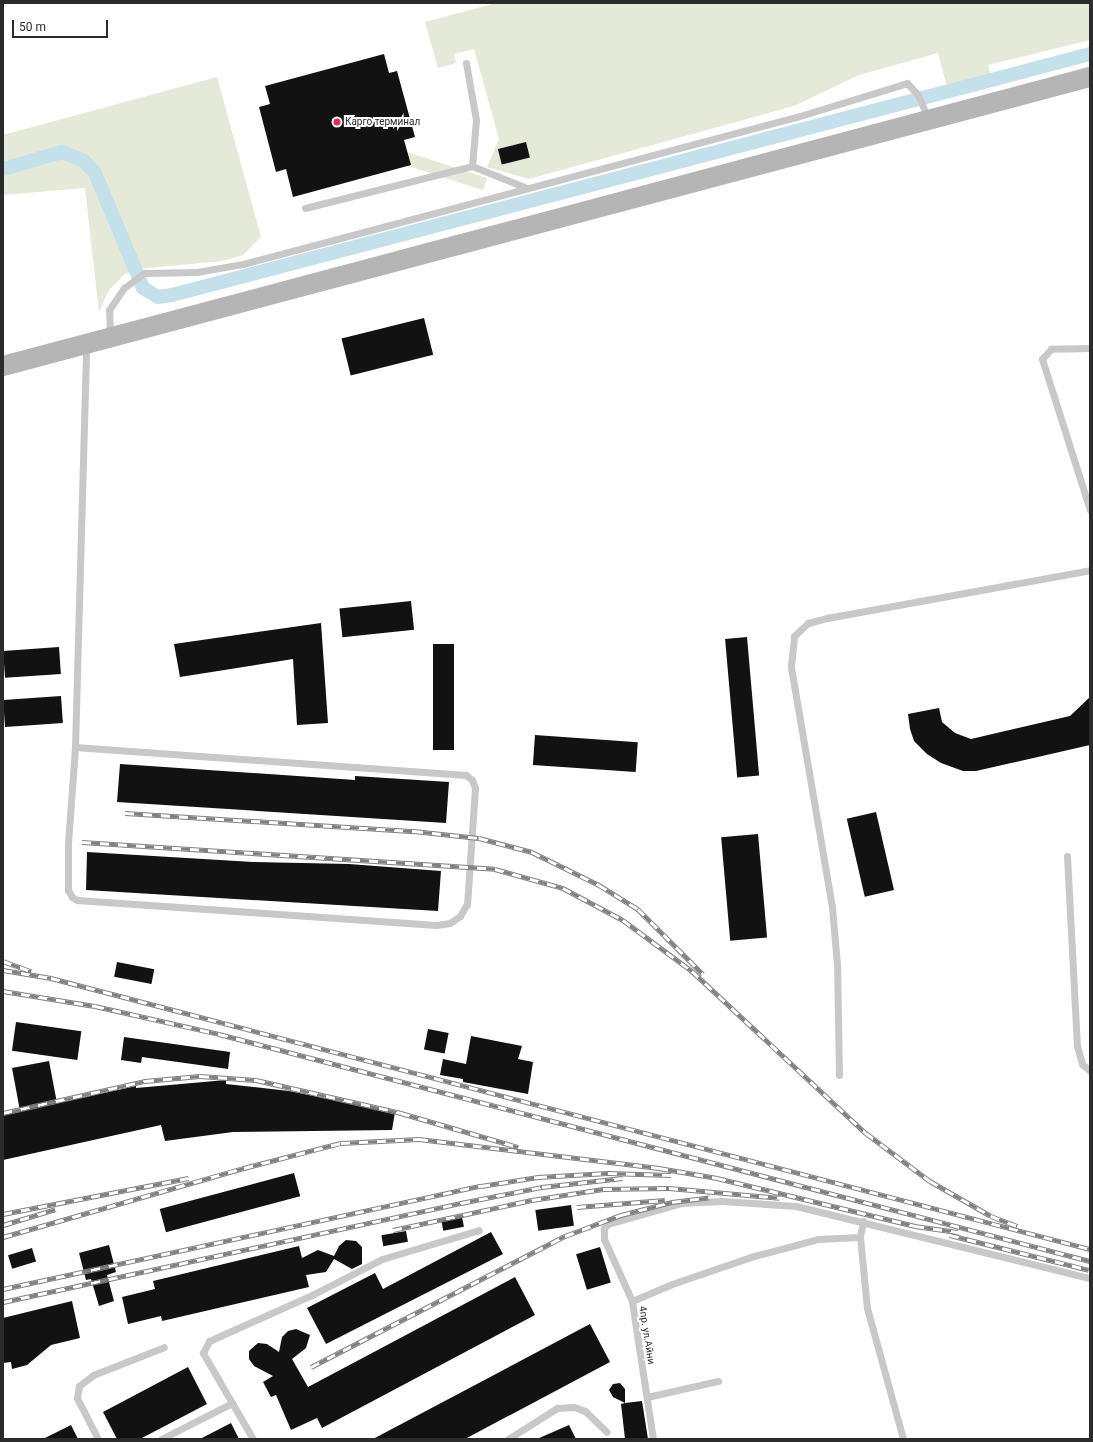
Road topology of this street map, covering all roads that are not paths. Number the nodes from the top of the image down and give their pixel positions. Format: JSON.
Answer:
{"nodes":[{"id":1,"x":466,"y":63,"type":"dead end"},
{"id":2,"x":1090,"y":77,"type":"edge"},
{"id":3,"x":929,"y":120,"type":"junction"},
{"id":4,"x":472,"y":166,"type":"junction"},
{"id":5,"x":528,"y":188,"type":"junction"},
{"id":6,"x":305,"y":208,"type":"dead end"},
{"id":7,"x":110,"y":336,"type":"junction"},
{"id":8,"x":86,"y":342,"type":"junction"},
{"id":9,"x":1090,"y":348,"type":"edge"},
{"id":10,"x":3,"y":366,"type":"edge"},
{"id":11,"x":1090,"y":510,"type":"edge"},
{"id":12,"x":1090,"y":570,"type":"edge"},
{"id":13,"x":74,"y":747,"type":"junction"},
{"id":14,"x":1067,"y":856,"type":"dead end"},
{"id":15,"x":1090,"y":1071,"type":"edge"},
{"id":16,"x":839,"y":1075,"type":"dead end"},
{"id":17,"x":863,"y":1221,"type":"junction"},
{"id":18,"x":479,"y":1230,"type":"dead end"},
{"id":19,"x":860,"y":1237,"type":"junction"},
{"id":20,"x":1090,"y":1278,"type":"edge"},
{"id":21,"x":632,"y":1301,"type":"junction"},
{"id":22,"x":164,"y":1347,"type":"dead end"},
{"id":23,"x":718,"y":1381,"type":"dead end"},
{"id":24,"x":647,"y":1397,"type":"junction"},
{"id":25,"x":232,"y":1403,"type":"junction"},
{"id":26,"x":607,"y":1432,"type":"dead end"},
{"id":27,"x":98,"y":1439,"type":"edge"},
{"id":28,"x":161,"y":1439,"type":"edge"},
{"id":29,"x":253,"y":1439,"type":"edge"},
{"id":30,"x":508,"y":1439,"type":"edge"},
{"id":31,"x":653,"y":1439,"type":"edge"},
{"id":32,"x":903,"y":1439,"type":"edge"}],
"edges":[{"from":1,"to":4,"type":"lane"},
{"from":2,"to":3,"type":"street"},
{"from":3,"to":5,"type":"lane"},
{"from":3,"to":7,"type":"street"},
{"from":4,"to":5,"type":"lane"},
{"from":4,"to":6,"type":"lane"},
{"from":5,"to":7,"type":"lane"},
{"from":7,"to":8,"type":"street"},
{"from":8,"to":10,"type":"street"},
{"from":8,"to":13,"type":"lane"},
{"from":9,"to":11,"type":"lane"},
{"from":12,"to":16,"type":"lane"},
{"from":13,"to":13,"type":"lane"},
{"from":14,"to":15,"type":"lane"},
{"from":17,"to":19,"type":"lane"},
{"from":17,"to":20,"type":"lane"},
{"from":17,"to":21,"type":"lane","name":"4пр. ул.Айни"},
{"from":18,"to":25,"type":"lane"},
{"from":19,"to":21,"type":"lane"},
{"from":19,"to":32,"type":"lane"},
{"from":21,"to":24,"type":"lane","name":"4пр. ул.Айни"},
{"from":22,"to":27,"type":"lane"},
{"from":23,"to":24,"type":"lane"},
{"from":24,"to":31,"type":"lane","name":"4пр. ул.Айни"},
{"from":25,"to":28,"type":"lane"},
{"from":25,"to":29,"type":"lane"},
{"from":26,"to":30,"type":"lane"}]}
